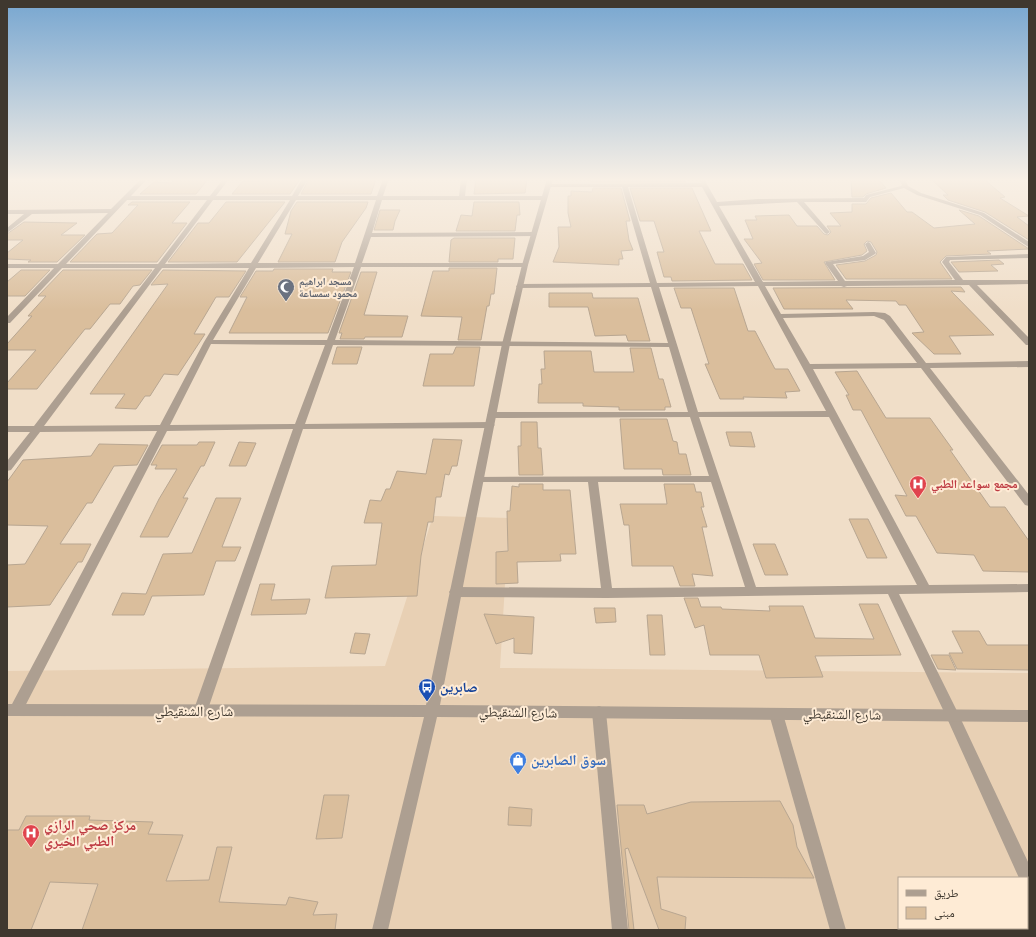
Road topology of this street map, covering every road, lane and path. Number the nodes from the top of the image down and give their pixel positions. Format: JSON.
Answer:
{"nodes":[{"id":1,"x":17,"y":223,"type":"edge"},
{"id":2,"x":102,"y":223,"type":"edge"},
{"id":3,"x":193,"y":223,"type":"edge"},
{"id":4,"x":280,"y":223,"type":"edge"},
{"id":5,"x":372,"y":223,"type":"edge"},
{"id":6,"x":537,"y":223,"type":"edge"},
{"id":7,"x":635,"y":223,"type":"edge"},
{"id":8,"x":726,"y":223,"type":"edge"},
{"id":9,"x":819,"y":223,"type":"edge"},
{"id":10,"x":995,"y":223,"type":"edge"},
{"id":11,"x":7,"y":231,"type":"edge"},
{"id":12,"x":827,"y":232,"type":"dead end"},
{"id":13,"x":534,"y":234,"type":"junction"},
{"id":14,"x":368,"y":235,"type":"junction"},
{"id":15,"x":868,"y":244,"type":"dead end"},
{"id":16,"x":1029,"y":245,"type":"edge"},
{"id":17,"x":1029,"y":256,"type":"edge"},
{"id":18,"x":525,"y":265,"type":"junction"},
{"id":19,"x":7,"y":266,"type":"edge"},
{"id":20,"x":61,"y":266,"type":"junction"},
{"id":21,"x":160,"y":266,"type":"junction"},
{"id":22,"x":254,"y":266,"type":"junction"},
{"id":23,"x":358,"y":266,"type":"junction"},
{"id":24,"x":970,"y":282,"type":"junction"},
{"id":25,"x":1029,"y":282,"type":"edge"},
{"id":26,"x":961,"y":283,"type":"junction"},
{"id":27,"x":844,"y":285,"type":"junction"},
{"id":28,"x":520,"y":286,"type":"junction"},
{"id":29,"x":654,"y":286,"type":"junction"},
{"id":30,"x":761,"y":286,"type":"junction"},
{"id":31,"x":779,"y":316,"type":"junction"},
{"id":32,"x":7,"y":321,"type":"edge"},
{"id":33,"x":208,"y":342,"type":"junction"},
{"id":34,"x":330,"y":343,"type":"junction"},
{"id":35,"x":1029,"y":343,"type":"edge"},
{"id":36,"x":506,"y":344,"type":"junction"},
{"id":37,"x":673,"y":345,"type":"junction"},
{"id":38,"x":1029,"y":364,"type":"edge"},
{"id":39,"x":926,"y":366,"type":"junction"},
{"id":40,"x":807,"y":367,"type":"junction"},
{"id":41,"x":831,"y":414,"type":"junction"},
{"id":42,"x":694,"y":415,"type":"junction"},
{"id":43,"x":491,"y":420,"type":"junction"},
{"id":44,"x":164,"y":426,"type":"junction"},
{"id":45,"x":299,"y":426,"type":"junction"},
{"id":46,"x":7,"y":429,"type":"edge"},
{"id":47,"x":36,"y":429,"type":"junction"},
{"id":48,"x":7,"y":468,"type":"edge"},
{"id":49,"x":479,"y":479,"type":"junction"},
{"id":50,"x":716,"y":479,"type":"junction"},
{"id":51,"x":593,"y":480,"type":"junction"},
{"id":52,"x":1029,"y":502,"type":"edge"},
{"id":53,"x":1029,"y":588,"type":"edge"},
{"id":54,"x":891,"y":589,"type":"junction"},
{"id":55,"x":925,"y":589,"type":"junction"},
{"id":56,"x":752,"y":591,"type":"junction"},
{"id":57,"x":455,"y":592,"type":"junction"},
{"id":58,"x":607,"y":593,"type":"junction"},
{"id":59,"x":11,"y":710,"type":"edge"},
{"id":60,"x":432,"y":711,"type":"junction"},
{"id":61,"x":200,"y":712,"type":"junction"},
{"id":62,"x":599,"y":712,"type":"junction"},
{"id":63,"x":776,"y":714,"type":"junction"},
{"id":64,"x":952,"y":715,"type":"junction"},
{"id":65,"x":1029,"y":716,"type":"edge"},
{"id":66,"x":1027,"y":877,"type":"edge"},
{"id":67,"x":380,"y":930,"type":"edge"},
{"id":68,"x":620,"y":930,"type":"edge"},
{"id":69,"x":838,"y":930,"type":"edge"}],
"edges":[{"from":1,"to":11,"type":"street"},
{"from":2,"to":20,"type":"street"},
{"from":3,"to":21,"type":"street"},
{"from":4,"to":22,"type":"street"},
{"from":5,"to":14,"type":"street"},
{"from":6,"to":13,"type":"street"},
{"from":7,"to":29,"type":"street"},
{"from":8,"to":30,"type":"street"},
{"from":9,"to":12,"type":"street"},
{"from":10,"to":16,"type":"street"},
{"from":13,"to":14,"type":"street"},
{"from":13,"to":18,"type":"street"},
{"from":14,"to":23,"type":"street"},
{"from":15,"to":27,"type":"street"},
{"from":17,"to":26,"type":"street"},
{"from":18,"to":23,"type":"street"},
{"from":18,"to":28,"type":"street"},
{"from":19,"to":20,"type":"street"},
{"from":20,"to":21,"type":"street"},
{"from":20,"to":32,"type":"street"},
{"from":21,"to":22,"type":"street"},
{"from":21,"to":47,"type":"street"},
{"from":22,"to":23,"type":"street"},
{"from":22,"to":33,"type":"street"},
{"from":23,"to":34,"type":"street"},
{"from":24,"to":25,"type":"street"},
{"from":24,"to":26,"type":"street"},
{"from":24,"to":35,"type":"street"},
{"from":26,"to":27,"type":"street"},
{"from":27,"to":30,"type":"street"},
{"from":28,"to":29,"type":"street"},
{"from":28,"to":36,"type":"street"},
{"from":29,"to":30,"type":"street"},
{"from":29,"to":37,"type":"street"},
{"from":30,"to":31,"type":"street"},
{"from":31,"to":39,"type":"street"},
{"from":31,"to":40,"type":"street"},
{"from":33,"to":34,"type":"street"},
{"from":33,"to":44,"type":"street"},
{"from":34,"to":36,"type":"street"},
{"from":34,"to":45,"type":"street"},
{"from":36,"to":37,"type":"street"},
{"from":36,"to":43,"type":"street"},
{"from":37,"to":42,"type":"street"},
{"from":38,"to":39,"type":"street"},
{"from":39,"to":40,"type":"street"},
{"from":39,"to":52,"type":"street"},
{"from":40,"to":41,"type":"street"},
{"from":41,"to":42,"type":"street"},
{"from":41,"to":55,"type":"street"},
{"from":42,"to":43,"type":"street"},
{"from":42,"to":50,"type":"street"},
{"from":43,"to":45,"type":"street"},
{"from":43,"to":49,"type":"street"},
{"from":44,"to":45,"type":"street"},
{"from":44,"to":47,"type":"street"},
{"from":44,"to":59,"type":"street"},
{"from":45,"to":61,"type":"street"},
{"from":46,"to":47,"type":"street"},
{"from":47,"to":48,"type":"street"},
{"from":49,"to":51,"type":"street"},
{"from":49,"to":57,"type":"street"},
{"from":50,"to":51,"type":"street"},
{"from":50,"to":56,"type":"street"},
{"from":51,"to":58,"type":"street"},
{"from":53,"to":55,"type":"street"},
{"from":54,"to":55,"type":"street"},
{"from":54,"to":56,"type":"street"},
{"from":54,"to":64,"type":"street"},
{"from":56,"to":58,"type":"street"},
{"from":57,"to":58,"type":"street"},
{"from":57,"to":60,"type":"street"},
{"from":59,"to":61,"type":"street","name":"شارع الشنقيطي"},
{"from":60,"to":61,"type":"street","name":"شارع الشنقيطي"},
{"from":60,"to":62,"type":"street","name":"شارع الشنقيطي"},
{"from":60,"to":67,"type":"street"},
{"from":62,"to":63,"type":"street","name":"شارع الشنقيطي"},
{"from":62,"to":68,"type":"street"},
{"from":63,"to":64,"type":"street","name":"شارع الشنقيطي"},
{"from":63,"to":69,"type":"street"},
{"from":64,"to":65,"type":"street","name":"شارع الشنقيطي"},
{"from":64,"to":66,"type":"street"}]}
